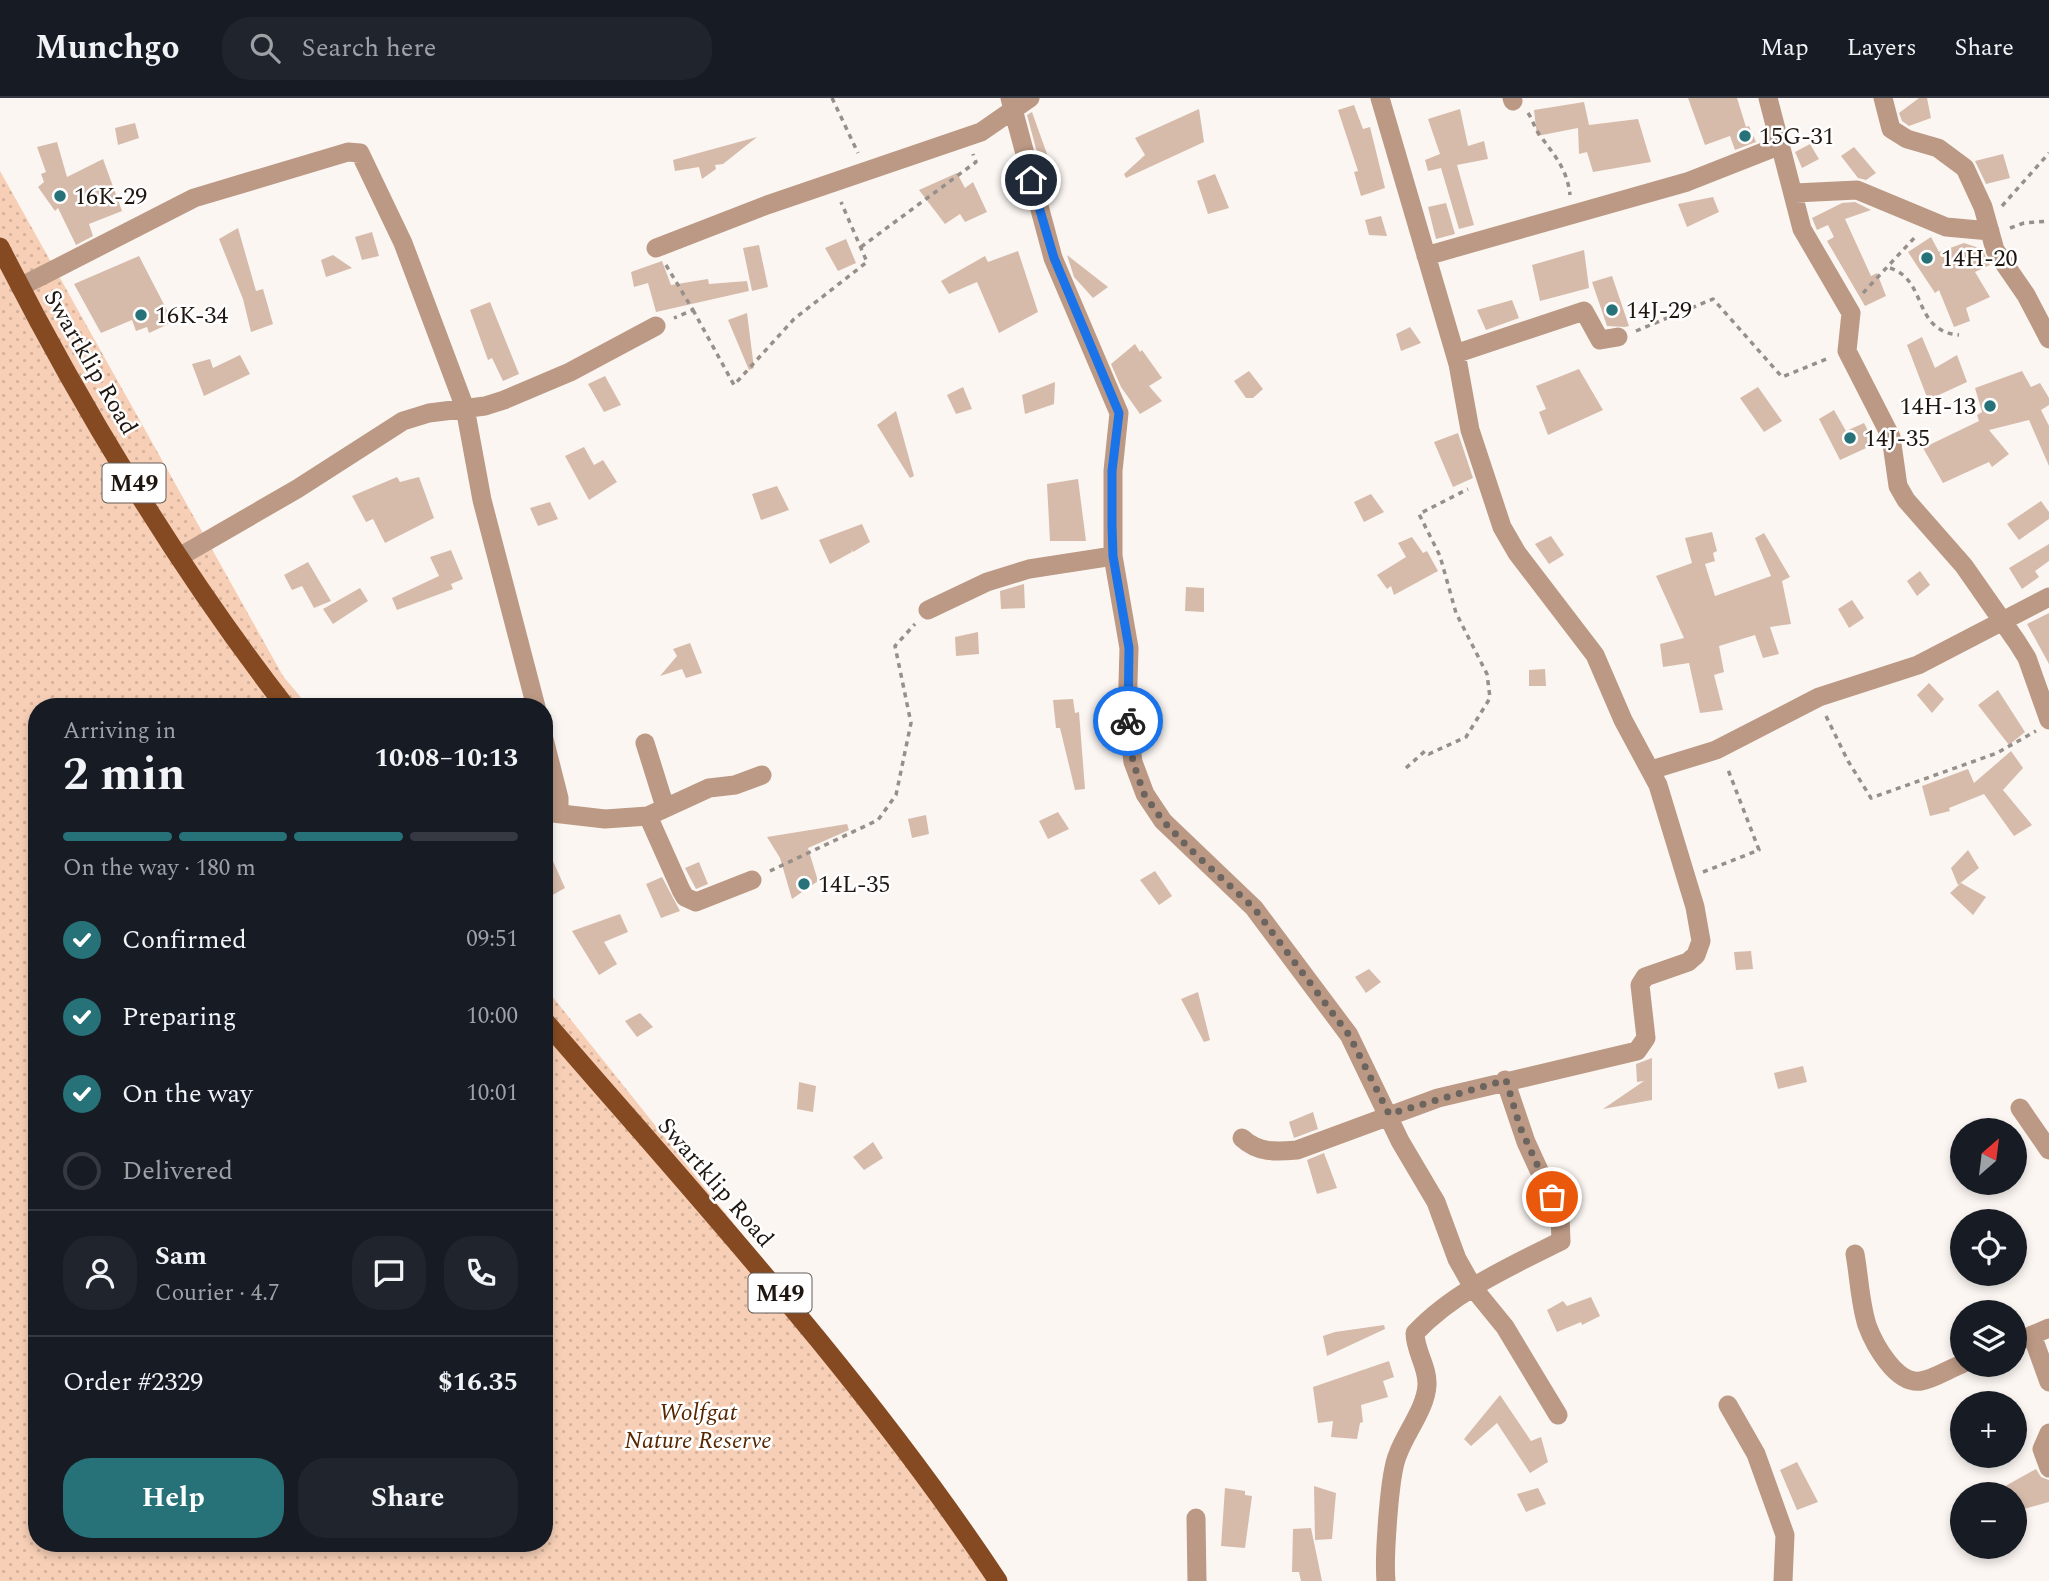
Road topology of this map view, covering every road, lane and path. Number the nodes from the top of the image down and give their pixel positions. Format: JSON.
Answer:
{"nodes":[{"id":1,"x":832,"y":98,"type":"edge"},
{"id":2,"x":1030,"y":98,"type":"edge"},
{"id":3,"x":1380,"y":98,"type":"edge"},
{"id":4,"x":1768,"y":98,"type":"edge"},
{"id":5,"x":1883,"y":98,"type":"edge"},
{"id":6,"x":1513,"y":100,"type":"edge"},
{"id":7,"x":1011,"y":106,"type":"edge"},
{"id":8,"x":967,"y":137,"type":"junction"},
{"id":9,"x":1781,"y":145,"type":"junction"},
{"id":10,"x":2049,"y":153,"type":"edge"},
{"id":11,"x":867,"y":173,"type":"junction"},
{"id":12,"x":834,"y":184,"type":"junction"},
{"id":13,"x":1795,"y":193,"type":"junction"},
{"id":14,"x":1574,"y":212,"type":"junction"},
{"id":15,"x":1929,"y":220,"type":"junction"},
{"id":16,"x":2049,"y":221,"type":"edge"},
{"id":17,"x":1988,"y":223,"type":"junction"},
{"id":18,"x":0,"y":247,"type":"edge"},
{"id":19,"x":861,"y":247,"type":"junction"},
{"id":20,"x":656,"y":248,"type":"joint"},
{"id":21,"x":1426,"y":256,"type":"junction"},
{"id":22,"x":1890,"y":268,"type":"junction"},
{"id":23,"x":20,"y":287,"type":"junction"},
{"id":24,"x":1849,"y":307,"type":"junction"},
{"id":25,"x":693,"y":310,"type":"junction"},
{"id":26,"x":656,"y":326,"type":"joint"},
{"id":27,"x":1959,"y":335,"type":"dead end"},
{"id":28,"x":1618,"y":337,"type":"joint"},
{"id":29,"x":2049,"y":339,"type":"edge"},
{"id":30,"x":1847,"y":351,"type":"junction"},
{"id":31,"x":1455,"y":354,"type":"junction"},
{"id":32,"x":465,"y":408,"type":"junction"},
{"id":33,"x":1486,"y":481,"type":"junction"},
{"id":34,"x":181,"y":556,"type":"junction"},
{"id":35,"x":1113,"y":556,"type":"junction"},
{"id":36,"x":2049,"y":597,"type":"edge"},
{"id":37,"x":928,"y":610,"type":"joint"},
{"id":38,"x":2001,"y":619,"type":"junction"},
{"id":39,"x":1819,"y":697,"type":"junction"},
{"id":40,"x":280,"y":698,"type":"edge"},
{"id":41,"x":534,"y":698,"type":"edge"},
{"id":42,"x":2045,"y":724,"type":"edge"},
{"id":43,"x":645,"y":743,"type":"dead end"},
{"id":44,"x":1716,"y":750,"type":"junction"},
{"id":45,"x":1406,"y":768,"type":"dead end"},
{"id":46,"x":1651,"y":770,"type":"junction"},
{"id":47,"x":553,"y":775,"type":"edge"},
{"id":48,"x":762,"y":775,"type":"dead end"},
{"id":49,"x":553,"y":811,"type":"edge"},
{"id":50,"x":656,"y":811,"type":"junction"},
{"id":51,"x":553,"y":813,"type":"edge"},
{"id":52,"x":752,"y":880,"type":"joint"},
{"id":53,"x":1685,"y":880,"type":"junction"},
{"id":54,"x":553,"y":1030,"type":"edge"},
{"id":55,"x":1506,"y":1080,"type":"junction"},
{"id":56,"x":2020,"y":1108,"type":"dead end"},
{"id":57,"x":1389,"y":1114,"type":"junction"},
{"id":58,"x":1242,"y":1138,"type":"dead end"},
{"id":59,"x":2049,"y":1150,"type":"edge"},
{"id":60,"x":1855,"y":1254,"type":"dead end"},
{"id":61,"x":1474,"y":1289,"type":"junction"},
{"id":62,"x":2032,"y":1335,"type":"edge"},
{"id":63,"x":1950,"y":1369,"type":"edge"},
{"id":64,"x":2049,"y":1382,"type":"edge"},
{"id":65,"x":1728,"y":1405,"type":"dead end"},
{"id":66,"x":1558,"y":1415,"type":"dead end"},
{"id":67,"x":2049,"y":1433,"type":"edge"},
{"id":68,"x":2049,"y":1468,"type":"edge"},
{"id":69,"x":1196,"y":1518,"type":"dead end"},
{"id":70,"x":998,"y":1581,"type":"edge"},
{"id":71,"x":1197,"y":1581,"type":"edge"},
{"id":72,"x":1386,"y":1581,"type":"edge"},
{"id":73,"x":1783,"y":1581,"type":"edge"}],
"edges":[{"from":1,"to":11,"type":"path"},
{"from":2,"to":7,"type":"street"},
{"from":3,"to":21,"type":"street"},
{"from":4,"to":9,"type":"street"},
{"from":5,"to":17,"type":"street"},
{"from":6,"to":14,"type":"path"},
{"from":7,"to":8,"type":"street"},
{"from":7,"to":35,"type":"street"},
{"from":8,"to":11,"type":"street"},
{"from":8,"to":19,"type":"path"},
{"from":9,"to":13,"type":"street"},
{"from":9,"to":14,"type":"street"},
{"from":10,"to":17,"type":"path"},
{"from":11,"to":12,"type":"street"},
{"from":12,"to":19,"type":"path"},
{"from":12,"to":20,"type":"street"},
{"from":13,"to":15,"type":"street"},
{"from":13,"to":24,"type":"street"},
{"from":14,"to":21,"type":"street"},
{"from":15,"to":17,"type":"street"},
{"from":15,"to":22,"type":"path"},
{"from":16,"to":17,"type":"path"},
{"from":17,"to":29,"type":"street"},
{"from":18,"to":23,"type":"main road","name":"Swartklip Road","number":"M49"},
{"from":19,"to":25,"type":"path"},
{"from":20,"to":25,"type":"path"},
{"from":21,"to":31,"type":"street"},
{"from":22,"to":24,"type":"path"},
{"from":22,"to":27,"type":"path"},
{"from":23,"to":32,"type":"street"},
{"from":23,"to":34,"type":"main road","name":"Swartklip Road","number":"M49"},
{"from":24,"to":30,"type":"street"},
{"from":25,"to":26,"type":"path"},
{"from":26,"to":32,"type":"street"},
{"from":28,"to":30,"type":"path"},
{"from":28,"to":31,"type":"street"},
{"from":30,"to":38,"type":"street"},
{"from":31,"to":33,"type":"street"},
{"from":32,"to":34,"type":"street"},
{"from":32,"to":41,"type":"street"},
{"from":33,"to":45,"type":"path"},
{"from":33,"to":46,"type":"street"},
{"from":34,"to":40,"type":"main road","name":"Swartklip Road","number":"M49"},
{"from":35,"to":37,"type":"street"},
{"from":35,"to":57,"type":"street"},
{"from":36,"to":38,"type":"street"},
{"from":37,"to":52,"type":"path"},
{"from":38,"to":39,"type":"street"},
{"from":38,"to":42,"type":"street"},
{"from":39,"to":42,"type":"path"},
{"from":39,"to":44,"type":"street"},
{"from":43,"to":50,"type":"street"},
{"from":44,"to":46,"type":"street"},
{"from":44,"to":53,"type":"path"},
{"from":46,"to":53,"type":"street"},
{"from":47,"to":49,"type":"street"},
{"from":48,"to":50,"type":"street"},
{"from":50,"to":51,"type":"street"},
{"from":50,"to":52,"type":"street"},
{"from":53,"to":55,"type":"street"},
{"from":54,"to":70,"type":"main road","name":"Swartklip Road","number":"M49"},
{"from":55,"to":57,"type":"street"},
{"from":55,"to":61,"type":"street"},
{"from":56,"to":59,"type":"street"},
{"from":57,"to":58,"type":"street"},
{"from":57,"to":61,"type":"street"},
{"from":60,"to":63,"type":"street"},
{"from":61,"to":66,"type":"street"},
{"from":61,"to":72,"type":"street"},
{"from":62,"to":64,"type":"street"},
{"from":65,"to":73,"type":"street"},
{"from":67,"to":68,"type":"street"},
{"from":69,"to":71,"type":"street"}]}
